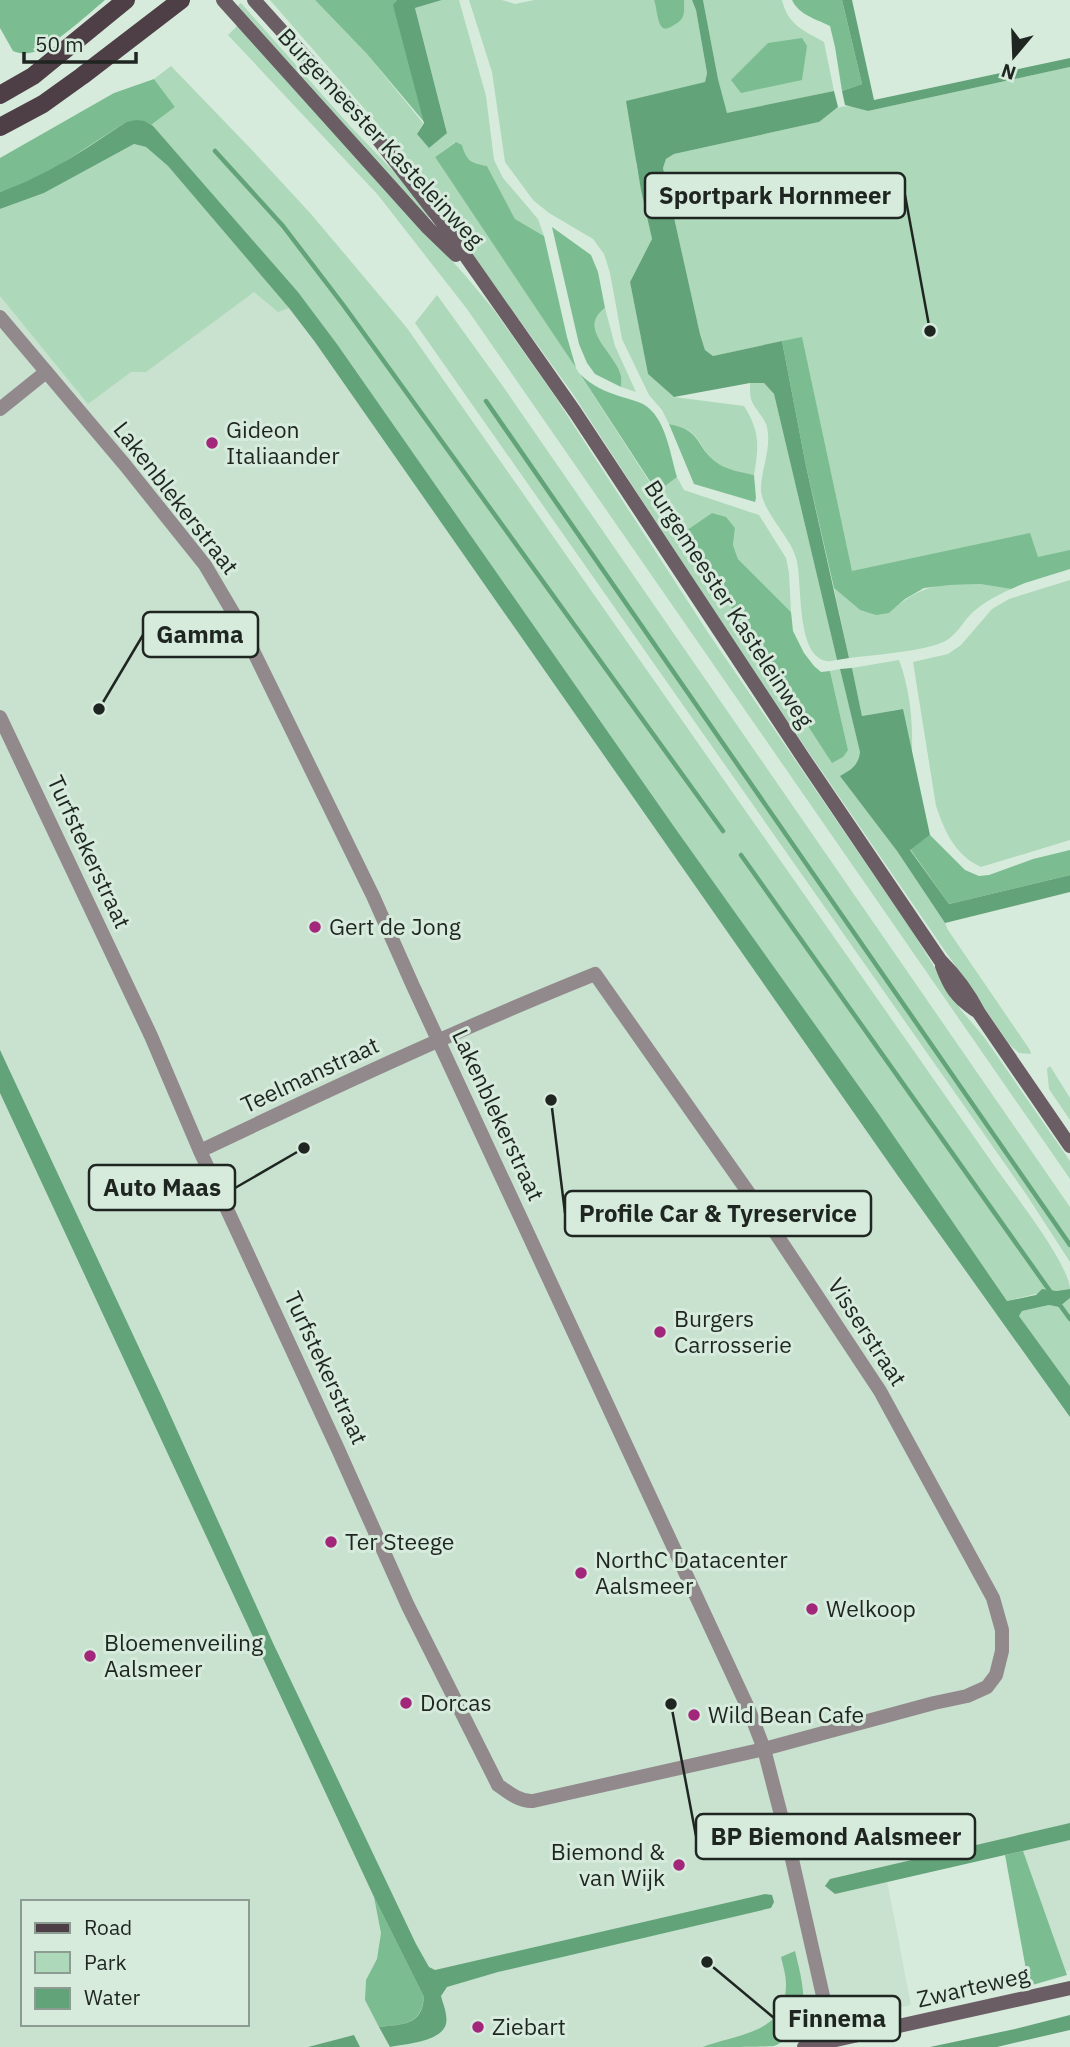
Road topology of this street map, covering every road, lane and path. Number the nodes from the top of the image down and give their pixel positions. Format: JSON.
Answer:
{"nodes":[{"id":1,"x":126,"y":0,"type":"edge"},
{"id":2,"x":181,"y":0,"type":"edge"},
{"id":3,"x":223,"y":0,"type":"edge"},
{"id":4,"x":254,"y":0,"type":"edge"},
{"id":5,"x":0,"y":95,"type":"edge"},
{"id":6,"x":0,"y":127,"type":"edge"},
{"id":7,"x":478,"y":275,"type":"junction"},
{"id":8,"x":0,"y":317,"type":"edge"},
{"id":9,"x":46,"y":372,"type":"junction"},
{"id":10,"x":0,"y":410,"type":"edge"},
{"id":11,"x":0,"y":717,"type":"edge"},
{"id":12,"x":439,"y":1042,"type":"junction"},
{"id":13,"x":1070,"y":1146,"type":"edge"},
{"id":14,"x":200,"y":1151,"type":"junction"},
{"id":15,"x":764,"y":1749,"type":"junction"},
{"id":16,"x":1070,"y":1988,"type":"edge"},
{"id":17,"x":833,"y":2040,"type":"junction"},
{"id":18,"x":804,"y":2047,"type":"edge"}],
"edges":[{"from":1,"to":5,"type":"main road"},
{"from":2,"to":6,"type":"main road"},
{"from":3,"to":7,"type":"main road","name":"Burgemeester Kasteleinweg"},
{"from":4,"to":7,"type":"main road","name":"Burgemeester Kasteleinweg"},
{"from":7,"to":13,"type":"main road","name":"Burgemeester Kasteleinweg"},
{"from":8,"to":9,"type":"street","name":"Lakenblekerstraat"},
{"from":9,"to":10,"type":"street"},
{"from":9,"to":12,"type":"street","name":"Lakenblekerstraat"},
{"from":11,"to":14,"type":"street","name":"Turfstekerstraat"},
{"from":12,"to":14,"type":"street","name":"Teelmanstraat"},
{"from":12,"to":15,"type":"street","name":"Lakenblekerstraat"},
{"from":12,"to":15,"type":"street","name":"Visserstraat"},
{"from":14,"to":15,"type":"street","name":"Turfstekerstraat"},
{"from":15,"to":17,"type":"street","name":"Lakenblekerstraat"},
{"from":16,"to":17,"type":"main road","name":"Zwarteweg"},
{"from":17,"to":18,"type":"main road","name":"Zwarteweg"}]}
